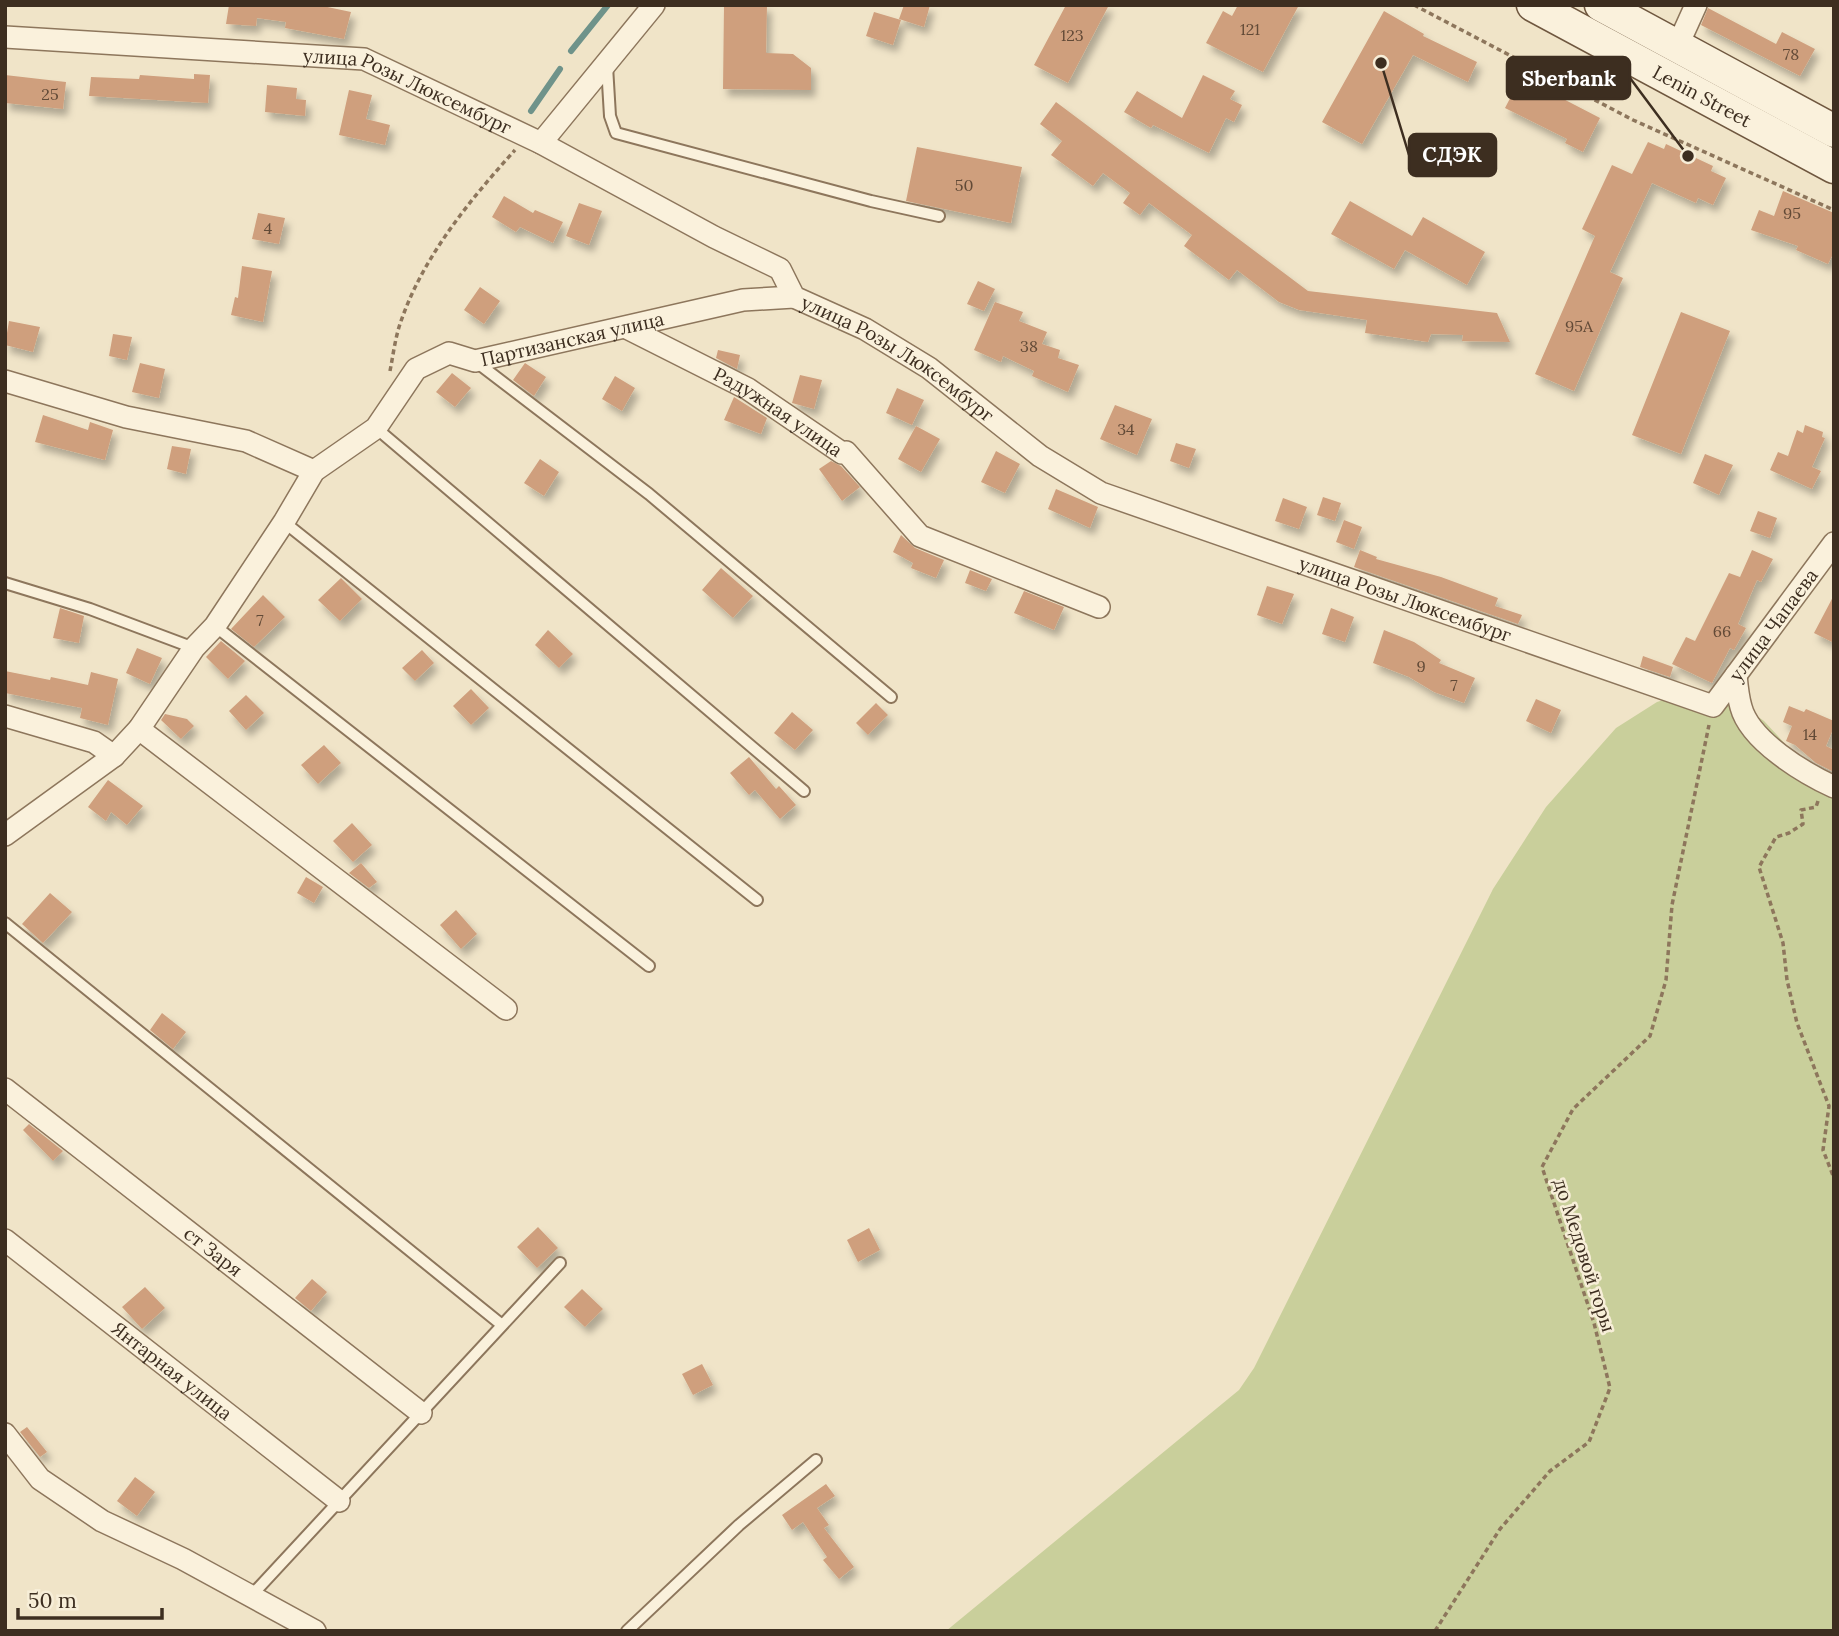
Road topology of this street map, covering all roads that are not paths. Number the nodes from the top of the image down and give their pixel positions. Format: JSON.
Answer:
{"nodes":[{"id":1,"x":654,"y":5,"type":"edge"},
{"id":2,"x":1533,"y":5,"type":"edge"},
{"id":3,"x":1601,"y":5,"type":"edge"},
{"id":4,"x":1696,"y":5,"type":"edge"},
{"id":5,"x":5,"y":37,"type":"edge"},
{"id":6,"x":1677,"y":47,"type":"junction"},
{"id":7,"x":606,"y":63,"type":"junction"},
{"id":8,"x":1834,"y":131,"type":"edge"},
{"id":9,"x":534,"y":140,"type":"junction"},
{"id":10,"x":1834,"y":167,"type":"edge"},
{"id":11,"x":939,"y":216,"type":"dead end"},
{"id":12,"x":794,"y":298,"type":"junction"},
{"id":13,"x":627,"y":328,"type":"junction"},
{"id":14,"x":475,"y":361,"type":"junction"},
{"id":15,"x":5,"y":381,"type":"edge"},
{"id":16,"x":376,"y":428,"type":"junction"},
{"id":17,"x":314,"y":471,"type":"junction"},
{"id":18,"x":284,"y":522,"type":"junction"},
{"id":19,"x":1834,"y":543,"type":"edge"},
{"id":20,"x":5,"y":583,"type":"edge"},
{"id":21,"x":1098,"y":607,"type":"dead end"},
{"id":22,"x":215,"y":626,"type":"junction"},
{"id":23,"x":194,"y":649,"type":"junction"},
{"id":24,"x":1735,"y":675,"type":"junction"},
{"id":25,"x":891,"y":697,"type":"dead end"},
{"id":26,"x":1713,"y":706,"type":"joint"},
{"id":27,"x":5,"y":716,"type":"edge"},
{"id":28,"x":139,"y":729,"type":"junction"},
{"id":29,"x":114,"y":756,"type":"junction"},
{"id":30,"x":1834,"y":787,"type":"edge"},
{"id":31,"x":804,"y":791,"type":"dead end"},
{"id":32,"x":5,"y":835,"type":"edge"},
{"id":33,"x":757,"y":900,"type":"dead end"},
{"id":34,"x":5,"y":923,"type":"edge"},
{"id":35,"x":649,"y":966,"type":"dead end"},
{"id":36,"x":506,"y":1009,"type":"dead end"},
{"id":37,"x":5,"y":1089,"type":"edge"},
{"id":38,"x":5,"y":1240,"type":"edge"},
{"id":39,"x":560,"y":1263,"type":"dead end"},
{"id":40,"x":502,"y":1325,"type":"junction"},
{"id":41,"x":421,"y":1413,"type":"junction"},
{"id":42,"x":5,"y":1434,"type":"edge"},
{"id":43,"x":816,"y":1460,"type":"dead end"},
{"id":44,"x":339,"y":1501,"type":"junction"},
{"id":45,"x":251,"y":1596,"type":"junction"},
{"id":46,"x":315,"y":1631,"type":"edge"},
{"id":47,"x":627,"y":1631,"type":"edge"}],
"edges":[{"from":1,"to":7,"type":"street"},
{"from":2,"to":10,"type":"main road","name":"Lenin Street"},
{"from":3,"to":6,"type":"main road","name":"Lenin Street"},
{"from":4,"to":6,"type":"street"},
{"from":5,"to":9,"type":"street","name":"улица Розы Люксембург"},
{"from":6,"to":8,"type":"main road","name":"Lenin Street"},
{"from":7,"to":9,"type":"street"},
{"from":7,"to":11,"type":"lane"},
{"from":9,"to":12,"type":"street","name":"улица Розы Люксембург"},
{"from":12,"to":13,"type":"street","name":"Партизанская улица"},
{"from":12,"to":26,"type":"street","name":"улица Розы Люксембург"},
{"from":13,"to":14,"type":"street","name":"Партизанская улица"},
{"from":13,"to":21,"type":"street","name":"Радужная улица"},
{"from":14,"to":16,"type":"street","name":"Партизанская улица"},
{"from":14,"to":25,"type":"lane"},
{"from":15,"to":17,"type":"street"},
{"from":16,"to":17,"type":"street","name":"Партизанская улица"},
{"from":16,"to":31,"type":"lane"},
{"from":17,"to":18,"type":"street","name":"Партизанская улица"},
{"from":18,"to":22,"type":"street","name":"Партизанская улица"},
{"from":18,"to":33,"type":"lane"},
{"from":19,"to":24,"type":"street","name":"улица Чапаева"},
{"from":20,"to":23,"type":"lane"},
{"from":22,"to":23,"type":"street","name":"Партизанская улица"},
{"from":22,"to":35,"type":"lane"},
{"from":23,"to":28,"type":"street","name":"Партизанская улица"},
{"from":24,"to":26,"type":"street","name":"улица Чапаева"},
{"from":24,"to":30,"type":"street"},
{"from":27,"to":29,"type":"street"},
{"from":28,"to":29,"type":"street","name":"Партизанская улица"},
{"from":28,"to":36,"type":"street"},
{"from":29,"to":32,"type":"street","name":"Партизанская улица"},
{"from":34,"to":40,"type":"lane"},
{"from":37,"to":41,"type":"street","name":"ст Заря"},
{"from":38,"to":44,"type":"street","name":"Янтарная улица"},
{"from":39,"to":40,"type":"lane"},
{"from":40,"to":41,"type":"lane"},
{"from":41,"to":44,"type":"lane"},
{"from":42,"to":45,"type":"street"},
{"from":43,"to":47,"type":"lane"},
{"from":44,"to":45,"type":"lane"},
{"from":45,"to":46,"type":"street"}]}
